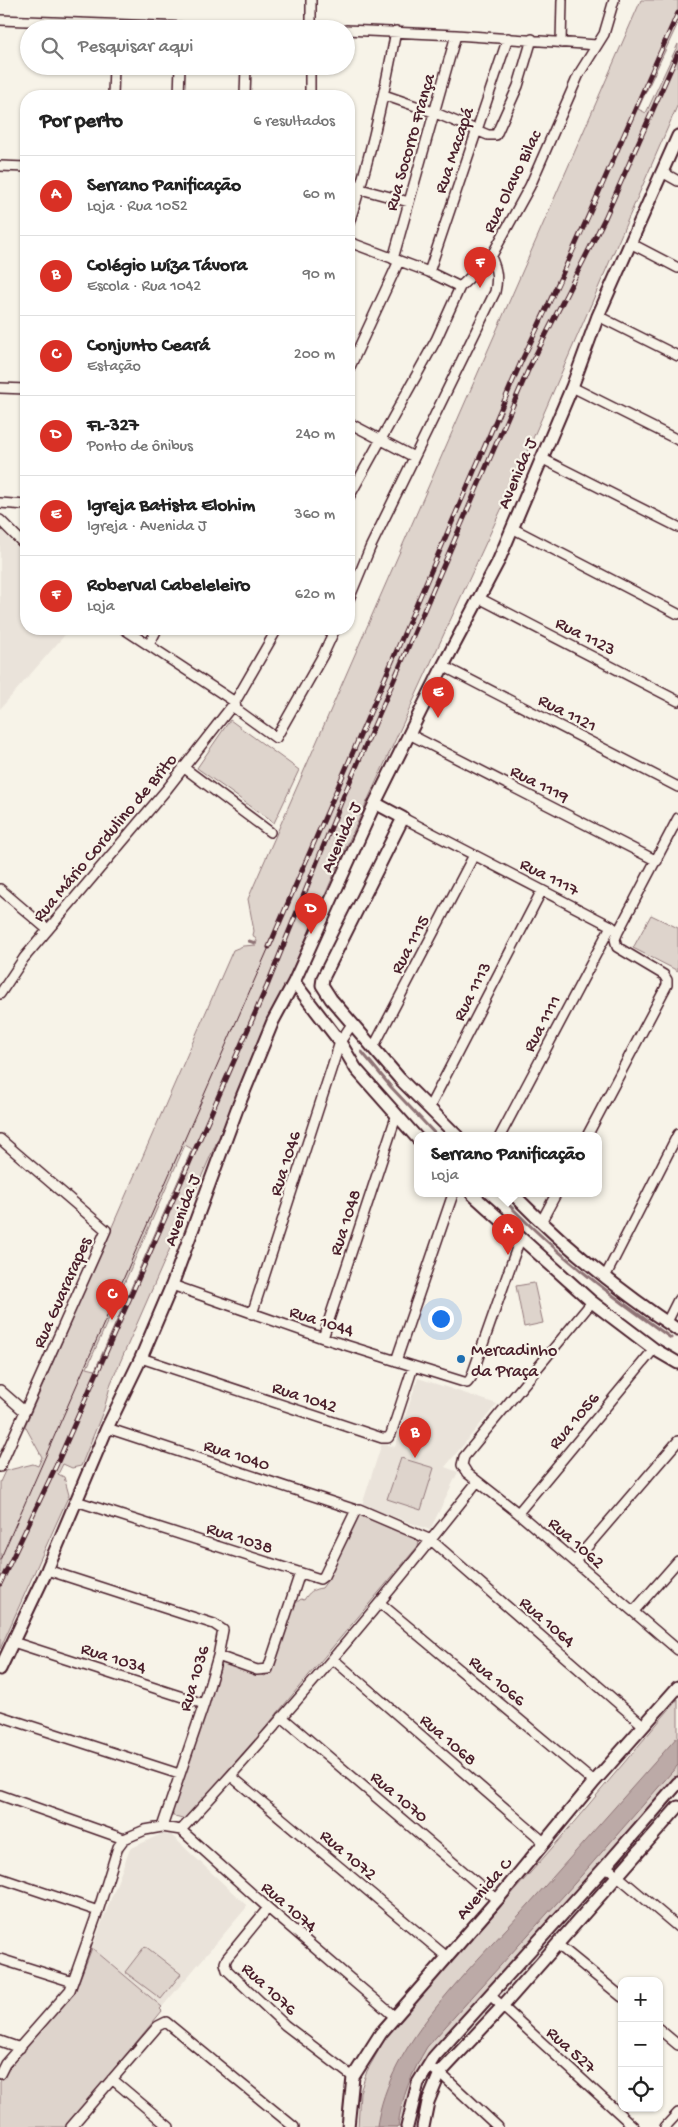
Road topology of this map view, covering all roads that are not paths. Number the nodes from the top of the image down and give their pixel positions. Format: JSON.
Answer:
{"nodes":[{"id":1,"x":311,"y":0,"type":"edge"},
{"id":2,"x":562,"y":0,"type":"edge"},
{"id":3,"x":614,"y":0,"type":"edge"},
{"id":4,"x":0,"y":20,"type":"edge"},
{"id":5,"x":311,"y":20,"type":"edge"},
{"id":6,"x":20,"y":21,"type":"edge"},
{"id":7,"x":355,"y":30,"type":"edge"},
{"id":8,"x":396,"y":31,"type":"junction"},
{"id":9,"x":456,"y":34,"type":"junction"},
{"id":10,"x":508,"y":38,"type":"junction"},
{"id":11,"x":532,"y":39,"type":"junction"},
{"id":12,"x":561,"y":43,"type":"junction"},
{"id":13,"x":598,"y":45,"type":"junction"},
{"id":14,"x":114,"y":75,"type":"edge"},
{"id":15,"x":180,"y":75,"type":"edge"},
{"id":16,"x":246,"y":75,"type":"edge"},
{"id":17,"x":310,"y":75,"type":"edge"},
{"id":18,"x":113,"y":90,"type":"edge"},
{"id":19,"x":179,"y":90,"type":"edge"},
{"id":20,"x":245,"y":90,"type":"edge"},
{"id":21,"x":310,"y":90,"type":"edge"},
{"id":22,"x":384,"y":95,"type":"junction"},
{"id":23,"x":433,"y":112,"type":"junction"},
{"id":24,"x":477,"y":131,"type":"junction"},
{"id":25,"x":678,"y":136,"type":"edge"},
{"id":26,"x":0,"y":166,"type":"edge"},
{"id":27,"x":20,"y":167,"type":"edge"},
{"id":28,"x":662,"y":172,"type":"junction"},
{"id":29,"x":678,"y":181,"type":"edge"},
{"id":30,"x":355,"y":187,"type":"edge"},
{"id":31,"x":361,"y":188,"type":"junction"},
{"id":32,"x":409,"y":202,"type":"junction"},
{"id":33,"x":355,"y":206,"type":"edge"},
{"id":34,"x":630,"y":243,"type":"junction"},
{"id":35,"x":355,"y":244,"type":"edge"},
{"id":36,"x":491,"y":257,"type":"junction"},
{"id":37,"x":396,"y":260,"type":"junction"},
{"id":38,"x":678,"y":268,"type":"edge"},
{"id":39,"x":429,"y":272,"type":"junction"},
{"id":40,"x":460,"y":287,"type":"junction"},
{"id":41,"x":598,"y":316,"type":"junction"},
{"id":42,"x":355,"y":355,"type":"edge"},
{"id":43,"x":678,"y":356,"type":"edge"},
{"id":44,"x":572,"y":387,"type":"junction"},
{"id":45,"x":0,"y":388,"type":"edge"},
{"id":46,"x":20,"y":389,"type":"edge"},
{"id":47,"x":355,"y":426,"type":"edge"},
{"id":48,"x":381,"y":438,"type":"junction"},
{"id":49,"x":678,"y":440,"type":"edge"},
{"id":50,"x":414,"y":457,"type":"junction"},
{"id":51,"x":541,"y":458,"type":"junction"},
{"id":52,"x":355,"y":486,"type":"edge"},
{"id":53,"x":0,"y":504,"type":"edge"},
{"id":54,"x":20,"y":505,"type":"edge"},
{"id":55,"x":0,"y":520,"type":"edge"},
{"id":56,"x":678,"y":527,"type":"edge"},
{"id":57,"x":512,"y":528,"type":"junction"},
{"id":58,"x":20,"y":540,"type":"edge"},
{"id":59,"x":355,"y":584,"type":"edge"},
{"id":60,"x":479,"y":598,"type":"junction"},
{"id":61,"x":678,"y":614,"type":"edge"},
{"id":62,"x":133,"y":635,"type":"edge"},
{"id":63,"x":154,"y":635,"type":"edge"},
{"id":64,"x":274,"y":635,"type":"edge"},
{"id":65,"x":333,"y":635,"type":"edge"},
{"id":66,"x":149,"y":645,"type":"junction"},
{"id":67,"x":443,"y":666,"type":"junction"},
{"id":68,"x":678,"y":701,"type":"edge"},
{"id":69,"x":235,"y":702,"type":"junction"},
{"id":70,"x":409,"y":734,"type":"junction"},
{"id":71,"x":183,"y":768,"type":"junction"},
{"id":72,"x":678,"y":787,"type":"edge"},
{"id":73,"x":375,"y":803,"type":"junction"},
{"id":74,"x":403,"y":818,"type":"junction"},
{"id":75,"x":678,"y":818,"type":"edge"},
{"id":76,"x":270,"y":832,"type":"dead end"},
{"id":77,"x":474,"y":855,"type":"junction"},
{"id":78,"x":656,"y":861,"type":"junction"},
{"id":79,"x":0,"y":889,"type":"edge"},
{"id":80,"x":542,"y":890,"type":"junction"},
{"id":81,"x":615,"y":929,"type":"junction"},
{"id":82,"x":48,"y":930,"type":"junction"},
{"id":83,"x":294,"y":982,"type":"junction"},
{"id":84,"x":0,"y":994,"type":"edge"},
{"id":85,"x":352,"y":1024,"type":"junction"},
{"id":86,"x":340,"y":1042,"type":"junction"},
{"id":87,"x":373,"y":1048,"type":"junction"},
{"id":88,"x":429,"y":1108,"type":"junction"},
{"id":89,"x":396,"y":1117,"type":"junction"},
{"id":90,"x":453,"y":1132,"type":"edge"},
{"id":91,"x":502,"y":1132,"type":"edge"},
{"id":92,"x":589,"y":1132,"type":"edge"},
{"id":93,"x":678,"y":1134,"type":"edge"},
{"id":94,"x":414,"y":1136,"type":"edge"},
{"id":95,"x":0,"y":1139,"type":"edge"},
{"id":96,"x":452,"y":1197,"type":"edge"},
{"id":97,"x":475,"y":1197,"type":"edge"},
{"id":98,"x":516,"y":1197,"type":"edge"},
{"id":99,"x":554,"y":1197,"type":"edge"},
{"id":100,"x":541,"y":1222,"type":"junction"},
{"id":101,"x":520,"y":1240,"type":"junction"},
{"id":102,"x":604,"y":1277,"type":"junction"},
{"id":103,"x":172,"y":1285,"type":"junction"},
{"id":104,"x":678,"y":1300,"type":"edge"},
{"id":105,"x":592,"y":1302,"type":"junction"},
{"id":106,"x":252,"y":1314,"type":"junction"},
{"id":107,"x":667,"y":1322,"type":"junction"},
{"id":108,"x":678,"y":1330,"type":"edge"},
{"id":109,"x":323,"y":1338,"type":"junction"},
{"id":110,"x":654,"y":1349,"type":"junction"},
{"id":111,"x":141,"y":1358,"type":"junction"},
{"id":112,"x":396,"y":1361,"type":"junction"},
{"id":113,"x":677,"y":1361,"type":"edge"},
{"id":114,"x":413,"y":1367,"type":"junction"},
{"id":115,"x":0,"y":1390,"type":"edge"},
{"id":116,"x":24,"y":1411,"type":"junction"},
{"id":117,"x":107,"y":1428,"type":"junction"},
{"id":118,"x":678,"y":1441,"type":"edge"},
{"id":119,"x":0,"y":1467,"type":"edge"},
{"id":120,"x":477,"y":1482,"type":"junction"},
{"id":121,"x":76,"y":1501,"type":"junction"},
{"id":122,"x":356,"y":1510,"type":"junction"},
{"id":123,"x":518,"y":1513,"type":"junction"},
{"id":124,"x":431,"y":1540,"type":"junction"},
{"id":125,"x":678,"y":1560,"type":"edge"},
{"id":126,"x":575,"y":1561,"type":"junction"},
{"id":127,"x":46,"y":1570,"type":"junction"},
{"id":128,"x":300,"y":1573,"type":"junction"},
{"id":129,"x":380,"y":1603,"type":"junction"},
{"id":130,"x":634,"y":1611,"type":"junction"},
{"id":131,"x":14,"y":1642,"type":"junction"},
{"id":132,"x":678,"y":1650,"type":"edge"},
{"id":133,"x":218,"y":1656,"type":"junction"},
{"id":134,"x":333,"y":1659,"type":"junction"},
{"id":135,"x":0,"y":1669,"type":"edge"},
{"id":136,"x":678,"y":1687,"type":"edge"},
{"id":137,"x":204,"y":1704,"type":"junction"},
{"id":138,"x":0,"y":1716,"type":"edge"},
{"id":139,"x":282,"y":1717,"type":"junction"},
{"id":140,"x":643,"y":1725,"type":"junction"},
{"id":141,"x":179,"y":1774,"type":"junction"},
{"id":142,"x":231,"y":1776,"type":"junction"},
{"id":143,"x":594,"y":1782,"type":"junction"},
{"id":144,"x":678,"y":1783,"type":"edge"},
{"id":145,"x":0,"y":1796,"type":"edge"},
{"id":146,"x":678,"y":1807,"type":"edge"},
{"id":147,"x":162,"y":1827,"type":"junction"},
{"id":148,"x":181,"y":1830,"type":"junction"},
{"id":149,"x":124,"y":1839,"type":"junction"},
{"id":150,"x":544,"y":1842,"type":"junction"},
{"id":151,"x":606,"y":1866,"type":"junction"},
{"id":152,"x":618,"y":1875,"type":"junction"},
{"id":153,"x":0,"y":1878,"type":"edge"},
{"id":154,"x":497,"y":1900,"type":"junction"},
{"id":155,"x":268,"y":1908,"type":"junction"},
{"id":156,"x":98,"y":1911,"type":"junction"},
{"id":157,"x":678,"y":1928,"type":"edge"},
{"id":158,"x":557,"y":1944,"type":"junction"},
{"id":159,"x":447,"y":1957,"type":"junction"},
{"id":160,"x":0,"y":1959,"type":"edge"},
{"id":161,"x":73,"y":1982,"type":"junction"},
{"id":162,"x":618,"y":1994,"type":"edge"},
{"id":163,"x":490,"y":1995,"type":"junction"},
{"id":164,"x":502,"y":2008,"type":"junction"},
{"id":165,"x":395,"y":2017,"type":"junction"},
{"id":166,"x":663,"y":2032,"type":"edge"},
{"id":167,"x":0,"y":2041,"type":"edge"},
{"id":168,"x":678,"y":2045,"type":"edge"},
{"id":169,"x":20,"y":2048,"type":"junction"},
{"id":170,"x":428,"y":2067,"type":"junction"},
{"id":171,"x":0,"y":2074,"type":"edge"},
{"id":172,"x":440,"y":2074,"type":"junction"},
{"id":173,"x":353,"y":2077,"type":"junction"},
{"id":174,"x":112,"y":2079,"type":"junction"},
{"id":175,"x":678,"y":2113,"type":"edge"},
{"id":176,"x":71,"y":2127,"type":"edge"},
{"id":177,"x":169,"y":2127,"type":"edge"},
{"id":178,"x":294,"y":2127,"type":"edge"},
{"id":179,"x":348,"y":2127,"type":"edge"},
{"id":180,"x":407,"y":2127,"type":"edge"},
{"id":181,"x":424,"y":2127,"type":"edge"},
{"id":182,"x":498,"y":2127,"type":"edge"},
{"id":183,"x":634,"y":2127,"type":"edge"},
{"id":184,"x":665,"y":2127,"type":"edge"}],
"edges":[{"from":1,"to":5,"type":"street"},
{"from":2,"to":12,"type":"street"},
{"from":3,"to":13,"type":"street","name":"Rua Olavo Bilac"},
{"from":4,"to":6,"type":"street"},
{"from":7,"to":8,"type":"street"},
{"from":8,"to":9,"type":"street"},
{"from":8,"to":22,"type":"street"},
{"from":9,"to":10,"type":"street"},
{"from":9,"to":23,"type":"street","name":"Rua Socorro França"},
{"from":10,"to":11,"type":"street"},
{"from":10,"to":24,"type":"street","name":"Rua Macapá"},
{"from":11,"to":12,"type":"street"},
{"from":11,"to":24,"type":"street"},
{"from":12,"to":13,"type":"street"},
{"from":13,"to":36,"type":"street","name":"Rua Olavo Bilac"},
{"from":14,"to":18,"type":"street"},
{"from":15,"to":19,"type":"street"},
{"from":16,"to":20,"type":"street"},
{"from":17,"to":21,"type":"street"},
{"from":22,"to":23,"type":"street"},
{"from":22,"to":31,"type":"street"},
{"from":23,"to":24,"type":"street"},
{"from":23,"to":32,"type":"street","name":"Rua Socorro França"},
{"from":24,"to":39,"type":"street","name":"Rua Macapá"},
{"from":25,"to":28,"type":"street","name":"Avenida J"},
{"from":26,"to":27,"type":"street"},
{"from":28,"to":29,"type":"street"},
{"from":28,"to":34,"type":"street","name":"Avenida J"},
{"from":30,"to":31,"type":"street"},
{"from":31,"to":32,"type":"street"},
{"from":31,"to":33,"type":"street"},
{"from":32,"to":37,"type":"street","name":"Rua Socorro França"},
{"from":34,"to":38,"type":"street"},
{"from":34,"to":41,"type":"street","name":"Avenida J"},
{"from":35,"to":37,"type":"street"},
{"from":36,"to":40,"type":"street","name":"Rua Olavo Bilac"},
{"from":36,"to":50,"type":"street"},
{"from":37,"to":39,"type":"street"},
{"from":37,"to":42,"type":"street","name":"Rua Socorro França"},
{"from":39,"to":40,"type":"street"},
{"from":40,"to":48,"type":"street","name":"Rua Olavo Bilac"},
{"from":41,"to":43,"type":"street"},
{"from":41,"to":44,"type":"street","name":"Avenida J"},
{"from":44,"to":49,"type":"street"},
{"from":44,"to":51,"type":"street","name":"Avenida J"},
{"from":45,"to":46,"type":"street"},
{"from":47,"to":48,"type":"street"},
{"from":48,"to":50,"type":"street"},
{"from":48,"to":52,"type":"street","name":"Rua Olavo Bilac"},
{"from":50,"to":59,"type":"street"},
{"from":51,"to":56,"type":"street"},
{"from":51,"to":57,"type":"street","name":"Avenida J"},
{"from":53,"to":54,"type":"street"},
{"from":55,"to":58,"type":"street"},
{"from":57,"to":60,"type":"street","name":"Avenida J"},
{"from":57,"to":61,"type":"street"},
{"from":60,"to":67,"type":"street","name":"Avenida J"},
{"from":60,"to":68,"type":"street","name":"Rua 1123"},
{"from":62,"to":66,"type":"street"},
{"from":63,"to":66,"type":"street"},
{"from":64,"to":69,"type":"street"},
{"from":65,"to":69,"type":"street"},
{"from":66,"to":69,"type":"street"},
{"from":67,"to":70,"type":"street","name":"Avenida J"},
{"from":67,"to":72,"type":"street","name":"Rua 1121"},
{"from":69,"to":71,"type":"street","name":"Rua Mário Cordulino de Brito"},
{"from":70,"to":73,"type":"street","name":"Avenida J"},
{"from":70,"to":78,"type":"street","name":"Rua 1119"},
{"from":71,"to":76,"type":"street"},
{"from":71,"to":82,"type":"street","name":"Rua Mário Cordulino de Brito"},
{"from":73,"to":74,"type":"street"},
{"from":73,"to":83,"type":"street","name":"Avenida J"},
{"from":74,"to":77,"type":"street","name":"Rua 1117"},
{"from":74,"to":85,"type":"street"},
{"from":75,"to":78,"type":"street","name":"Rua 1111"},
{"from":77,"to":80,"type":"street","name":"Rua 1117"},
{"from":77,"to":87,"type":"street","name":"Rua 1115"},
{"from":78,"to":81,"type":"street","name":"Rua 1111"},
{"from":79,"to":82,"type":"street"},
{"from":80,"to":81,"type":"street","name":"Rua 1117"},
{"from":80,"to":88,"type":"street","name":"Rua 1113"},
{"from":81,"to":91,"type":"street","name":"Rua 1111"},
{"from":81,"to":92,"type":"street"},
{"from":82,"to":84,"type":"street","name":"Rua Mário Cordulino de Brito"},
{"from":83,"to":86,"type":"street"},
{"from":83,"to":103,"type":"street","name":"Avenida J"},
{"from":85,"to":86,"type":"street","name":"Rua 1046"},
{"from":85,"to":87,"type":"street"},
{"from":86,"to":89,"type":"street"},
{"from":86,"to":106,"type":"street","name":"Rua 1046"},
{"from":87,"to":88,"type":"street"},
{"from":88,"to":90,"type":"street"},
{"from":89,"to":94,"type":"street"},
{"from":89,"to":109,"type":"street","name":"Rua 1048"},
{"from":93,"to":102,"type":"street"},
{"from":95,"to":116,"type":"street","name":"Rua Guararapes"},
{"from":96,"to":112,"type":"street"},
{"from":97,"to":101,"type":"street"},
{"from":98,"to":100,"type":"street"},
{"from":99,"to":100,"type":"street"},
{"from":100,"to":102,"type":"street"},
{"from":101,"to":105,"type":"street"},
{"from":101,"to":114,"type":"street","name":"Rua 1044"},
{"from":102,"to":107,"type":"street"},
{"from":103,"to":106,"type":"street","name":"Rua 1044"},
{"from":103,"to":111,"type":"street","name":"Avenida J"},
{"from":104,"to":107,"type":"street"},
{"from":105,"to":110,"type":"street"},
{"from":105,"to":120,"type":"street","name":"Rua 1062"},
{"from":106,"to":109,"type":"street","name":"Rua 1044"},
{"from":107,"to":108,"type":"street"},
{"from":109,"to":112,"type":"street","name":"Rua 1044"},
{"from":110,"to":113,"type":"street"},
{"from":110,"to":123,"type":"street","name":"Rua 1056"},
{"from":111,"to":114,"type":"street","name":"Rua 1042"},
{"from":111,"to":117,"type":"street","name":"Avenida J"},
{"from":112,"to":114,"type":"street","name":"Rua 1044"},
{"from":115,"to":116,"type":"street"},
{"from":116,"to":119,"type":"street","name":"Rua Guararapes"},
{"from":117,"to":121,"type":"street","name":"Avenida J"},
{"from":117,"to":122,"type":"street","name":"Rua 1040"},
{"from":118,"to":126,"type":"street"},
{"from":120,"to":123,"type":"street","name":"Rua 1062"},
{"from":120,"to":124,"type":"street"},
{"from":121,"to":127,"type":"street","name":"Avenida J"},
{"from":121,"to":128,"type":"street","name":"Rua 1038"},
{"from":122,"to":124,"type":"street","name":"Rua 1040"},
{"from":122,"to":128,"type":"street","name":"Rua 1038"},
{"from":123,"to":126,"type":"street","name":"Rua 1062"},
{"from":124,"to":129,"type":"street"},
{"from":124,"to":140,"type":"street","name":"Rua 1064"},
{"from":125,"to":130,"type":"street"},
{"from":126,"to":130,"type":"street","name":"Rua 1062"},
{"from":127,"to":131,"type":"street","name":"Avenida J"},
{"from":127,"to":133,"type":"street","name":"Rua 1036"},
{"from":128,"to":133,"type":"street"},
{"from":129,"to":134,"type":"street"},
{"from":129,"to":143,"type":"street","name":"Rua 1066"},
{"from":130,"to":132,"type":"street","name":"Rua 1062"},
{"from":131,"to":135,"type":"street","name":"Avenida J"},
{"from":131,"to":137,"type":"street","name":"Rua 1034"},
{"from":133,"to":137,"type":"street","name":"Rua 1036"},
{"from":134,"to":139,"type":"street"},
{"from":134,"to":150,"type":"street","name":"Rua 1068"},
{"from":136,"to":140,"type":"street","name":"Avenida C"},
{"from":137,"to":141,"type":"street","name":"Rua 1036"},
{"from":138,"to":141,"type":"street"},
{"from":139,"to":142,"type":"street"},
{"from":139,"to":154,"type":"street","name":"Rua 1070"},
{"from":140,"to":143,"type":"street","name":"Avenida C"},
{"from":141,"to":147,"type":"street","name":"Rua 1036"},
{"from":142,"to":148,"type":"street"},
{"from":142,"to":159,"type":"street","name":"Rua 1072"},
{"from":143,"to":150,"type":"street","name":"Avenida C"},
{"from":144,"to":151,"type":"street"},
{"from":145,"to":149,"type":"street"},
{"from":146,"to":152,"type":"street"},
{"from":147,"to":148,"type":"street"},
{"from":147,"to":149,"type":"street"},
{"from":148,"to":155,"type":"street","name":"Rua 1074"},
{"from":149,"to":156,"type":"street"},
{"from":150,"to":154,"type":"street","name":"Avenida C"},
{"from":151,"to":152,"type":"street"},
{"from":151,"to":163,"type":"street"},
{"from":152,"to":157,"type":"street"},
{"from":152,"to":158,"type":"street"},
{"from":153,"to":156,"type":"street"},
{"from":154,"to":159,"type":"street","name":"Avenida C"},
{"from":155,"to":165,"type":"street","name":"Rua 1074"},
{"from":155,"to":173,"type":"street","name":"Rua 1076"},
{"from":156,"to":161,"type":"street"},
{"from":158,"to":162,"type":"street"},
{"from":158,"to":164,"type":"street"},
{"from":159,"to":165,"type":"street","name":"Avenida C"},
{"from":160,"to":161,"type":"street"},
{"from":161,"to":169,"type":"street"},
{"from":163,"to":164,"type":"street","name":"Rua 527"},
{"from":163,"to":170,"type":"street"},
{"from":164,"to":172,"type":"street"},
{"from":164,"to":183,"type":"street","name":"Rua 527"},
{"from":165,"to":173,"type":"street","name":"Avenida C"},
{"from":166,"to":168,"type":"street"},
{"from":167,"to":169,"type":"street"},
{"from":169,"to":171,"type":"street"},
{"from":170,"to":172,"type":"street"},
{"from":170,"to":180,"type":"street"},
{"from":172,"to":181,"type":"street"},
{"from":172,"to":182,"type":"street"},
{"from":173,"to":179,"type":"street","name":"Avenida C"},
{"from":174,"to":176,"type":"street"},
{"from":174,"to":177,"type":"street"},
{"from":174,"to":178,"type":"street"},
{"from":175,"to":184,"type":"street"}]}
